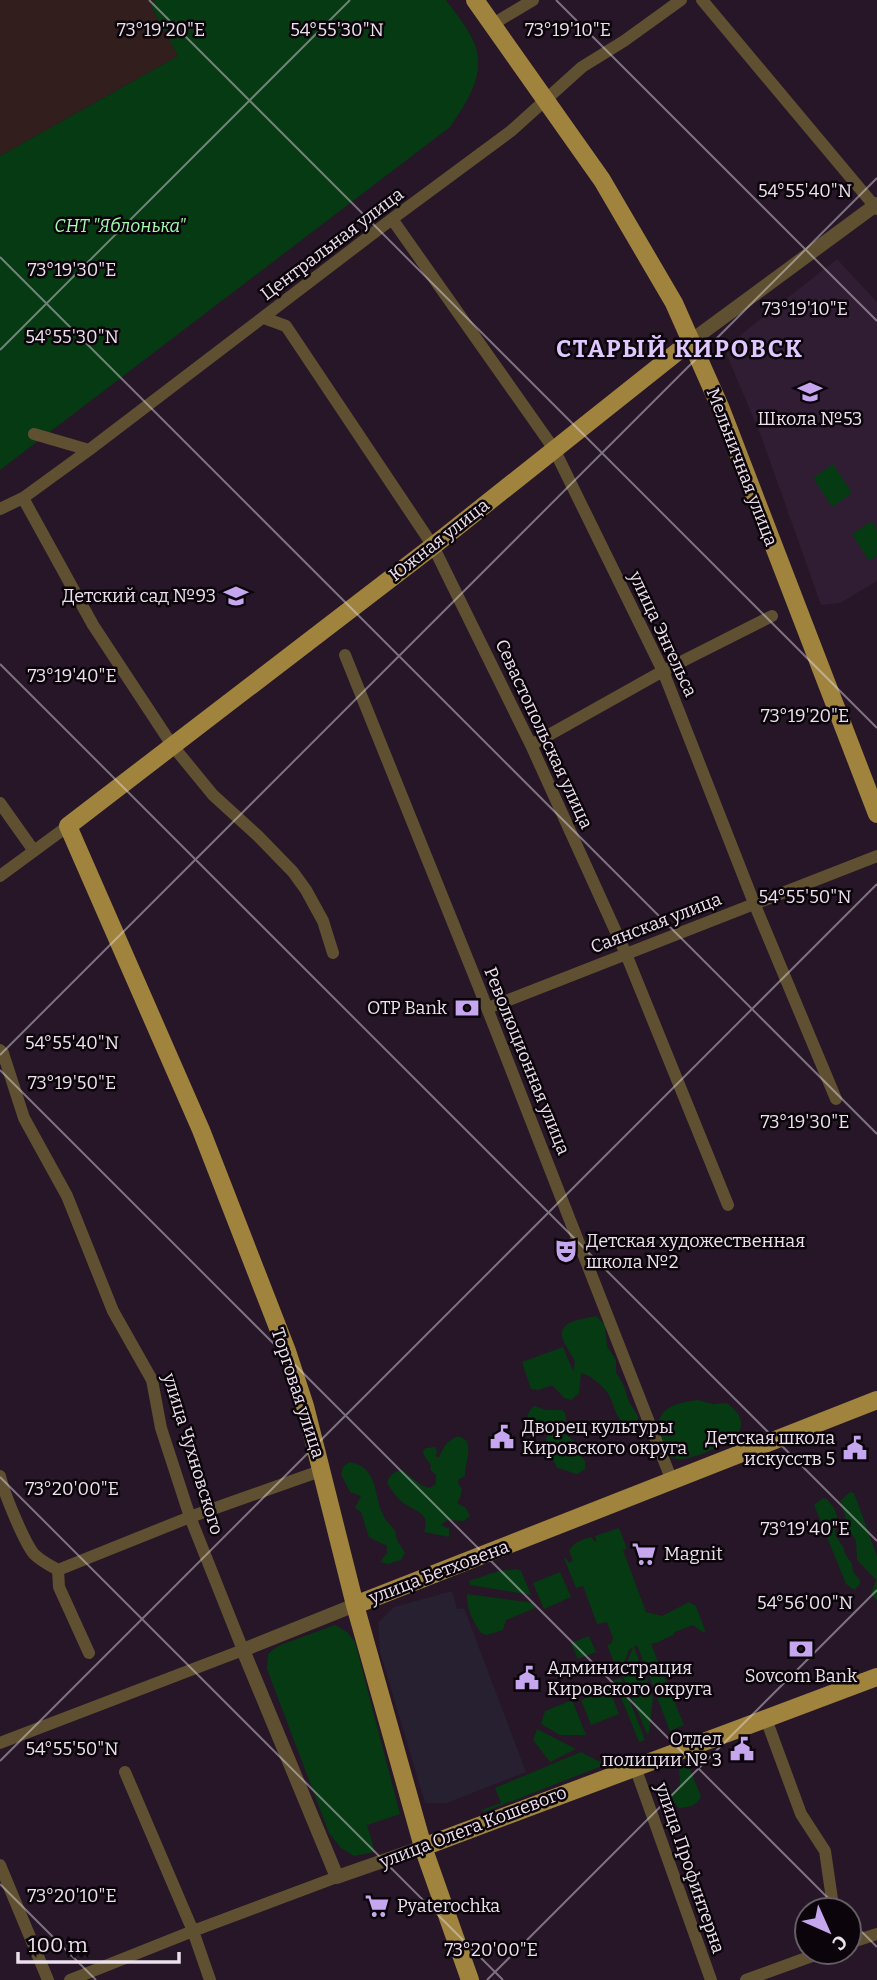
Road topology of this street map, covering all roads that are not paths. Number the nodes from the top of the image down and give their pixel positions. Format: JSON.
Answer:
{"nodes":[{"id":1,"x":475,"y":0,"type":"edge"},
{"id":2,"x":533,"y":0,"type":"edge"},
{"id":3,"x":681,"y":0,"type":"edge"},
{"id":4,"x":702,"y":0,"type":"edge"},
{"id":5,"x":493,"y":24,"type":"junction"},
{"id":6,"x":546,"y":99,"type":"junction"},
{"id":7,"x":876,"y":206,"type":"edge"},
{"id":8,"x":392,"y":219,"type":"junction"},
{"id":9,"x":264,"y":317,"type":"junction"},
{"id":10,"x":691,"y":341,"type":"junction"},
{"id":11,"x":34,"y":434,"type":"dead end"},
{"id":12,"x":554,"y":449,"type":"junction"},
{"id":13,"x":89,"y":450,"type":"junction"},
{"id":14,"x":23,"y":498,"type":"junction"},
{"id":15,"x":0,"y":509,"type":"edge"},
{"id":16,"x":433,"y":546,"type":"junction"},
{"id":17,"x":772,"y":616,"type":"dead end"},
{"id":18,"x":345,"y":655,"type":"dead end"},
{"id":19,"x":663,"y":671,"type":"junction"},
{"id":20,"x":172,"y":745,"type":"junction"},
{"id":21,"x":531,"y":745,"type":"junction"},
{"id":22,"x":0,"y":803,"type":"edge"},
{"id":23,"x":877,"y":814,"type":"edge"},
{"id":24,"x":68,"y":826,"type":"junction"},
{"id":25,"x":34,"y":851,"type":"junction"},
{"id":26,"x":877,"y":856,"type":"edge"},
{"id":27,"x":0,"y":876,"type":"edge"},
{"id":28,"x":754,"y":904,"type":"junction"},
{"id":29,"x":333,"y":953,"type":"dead end"},
{"id":30,"x":626,"y":954,"type":"junction"},
{"id":31,"x":488,"y":1008,"type":"junction"},
{"id":32,"x":0,"y":1050,"type":"edge"},
{"id":33,"x":836,"y":1099,"type":"dead end"},
{"id":34,"x":728,"y":1205,"type":"dead end"},
{"id":35,"x":877,"y":1400,"type":"edge"},
{"id":36,"x":323,"y":1470,"type":"junction"},
{"id":37,"x":0,"y":1476,"type":"edge"},
{"id":38,"x":672,"y":1481,"type":"junction"},
{"id":39,"x":190,"y":1517,"type":"junction"},
{"id":40,"x":58,"y":1570,"type":"junction"},
{"id":41,"x":355,"y":1605,"type":"junction"},
{"id":42,"x":243,"y":1650,"type":"junction"},
{"id":43,"x":89,"y":1653,"type":"dead end"},
{"id":44,"x":877,"y":1677,"type":"edge"},
{"id":45,"x":766,"y":1718,"type":"junction"},
{"id":46,"x":0,"y":1743,"type":"edge"},
{"id":47,"x":635,"y":1767,"type":"junction"},
{"id":48,"x":125,"y":1772,"type":"dead end"},
{"id":49,"x":423,"y":1847,"type":"junction"},
{"id":50,"x":0,"y":1865,"type":"edge"},
{"id":51,"x":337,"y":1877,"type":"junction"},
{"id":52,"x":831,"y":1896,"type":"edge"},
{"id":53,"x":193,"y":1931,"type":"junction"},
{"id":54,"x":793,"y":1963,"type":"edge"},
{"id":55,"x":48,"y":1980,"type":"edge"},
{"id":56,"x":70,"y":1980,"type":"edge"},
{"id":57,"x":210,"y":1980,"type":"edge"},
{"id":58,"x":470,"y":1980,"type":"edge"},
{"id":59,"x":710,"y":1980,"type":"edge"},
{"id":60,"x":746,"y":1980,"type":"edge"}],
"edges":[{"from":1,"to":5,"type":"main road","name":"Мельничная улица"},
{"from":2,"to":5,"type":"street"},
{"from":3,"to":6,"type":"street","name":"Центральная улица"},
{"from":4,"to":7,"type":"street"},
{"from":5,"to":6,"type":"main road","name":"Мельничная улица"},
{"from":6,"to":8,"type":"street","name":"Центральная улица"},
{"from":6,"to":10,"type":"main road","name":"Мельничная улица"},
{"from":7,"to":10,"type":"street","name":"Южная улица"},
{"from":8,"to":9,"type":"street","name":"Центральная улица"},
{"from":8,"to":12,"type":"street","name":"улица Энгельса"},
{"from":9,"to":13,"type":"street","name":"Центральная улица"},
{"from":9,"to":16,"type":"street","name":"Севастопольская улица"},
{"from":10,"to":12,"type":"main road","name":"Южная улица"},
{"from":10,"to":23,"type":"main road","name":"Мельничная улица"},
{"from":11,"to":13,"type":"street"},
{"from":12,"to":16,"type":"main road","name":"Южная улица"},
{"from":12,"to":19,"type":"street","name":"улица Энгельса"},
{"from":13,"to":14,"type":"street","name":"Центральная улица"},
{"from":14,"to":15,"type":"street","name":"Центральная улица"},
{"from":14,"to":20,"type":"street"},
{"from":16,"to":20,"type":"main road","name":"Южная улица"},
{"from":16,"to":21,"type":"street","name":"Севастопольская улица"},
{"from":17,"to":19,"type":"street"},
{"from":18,"to":31,"type":"street","name":"Революционная улица"},
{"from":19,"to":21,"type":"street"},
{"from":19,"to":28,"type":"street","name":"улица Энгельса"},
{"from":20,"to":24,"type":"main road","name":"Южная улица"},
{"from":20,"to":29,"type":"street"},
{"from":21,"to":30,"type":"street","name":"Севастопольская улица"},
{"from":22,"to":25,"type":"street"},
{"from":24,"to":25,"type":"street","name":"Южная улица"},
{"from":24,"to":36,"type":"main road","name":"Торговая улица"},
{"from":25,"to":27,"type":"street","name":"Южная улица"},
{"from":26,"to":28,"type":"street","name":"Саянская улица"},
{"from":28,"to":30,"type":"street","name":"Саянская улица"},
{"from":28,"to":33,"type":"street","name":"улица Энгельса"},
{"from":30,"to":31,"type":"street","name":"Саянская улица"},
{"from":30,"to":34,"type":"street","name":"Севастопольская улица"},
{"from":31,"to":38,"type":"street","name":"Революционная улица"},
{"from":32,"to":39,"type":"street","name":"улица Чухновского"},
{"from":35,"to":38,"type":"main road","name":"улица Бетховена"},
{"from":36,"to":39,"type":"street"},
{"from":36,"to":41,"type":"main road","name":"Торговая улица"},
{"from":37,"to":40,"type":"street"},
{"from":38,"to":41,"type":"main road","name":"улица Бетховена"},
{"from":39,"to":40,"type":"street"},
{"from":39,"to":42,"type":"street","name":"улица Чухновского"},
{"from":40,"to":43,"type":"street"},
{"from":41,"to":42,"type":"street","name":"улица Бетховена"},
{"from":41,"to":49,"type":"main road","name":"Торговая улица"},
{"from":42,"to":46,"type":"street","name":"улица Бетховена"},
{"from":42,"to":51,"type":"street","name":"улица Чухновского"},
{"from":44,"to":45,"type":"main road","name":"улица Олега Кошевого"},
{"from":45,"to":47,"type":"main road","name":"улица Олега Кошевого"},
{"from":45,"to":52,"type":"street"},
{"from":47,"to":49,"type":"main road","name":"улица Олега Кошевого"},
{"from":47,"to":59,"type":"street","name":"улица Профинтерна"},
{"from":48,"to":53,"type":"street"},
{"from":49,"to":51,"type":"street","name":"улица Олега Кошевого"},
{"from":49,"to":58,"type":"main road","name":"Торговая улица"},
{"from":50,"to":55,"type":"street"},
{"from":51,"to":53,"type":"street","name":"улица Олега Кошевого"},
{"from":53,"to":56,"type":"street","name":"улица Олега Кошевого"},
{"from":53,"to":57,"type":"street"},
{"from":54,"to":60,"type":"street"}]}
